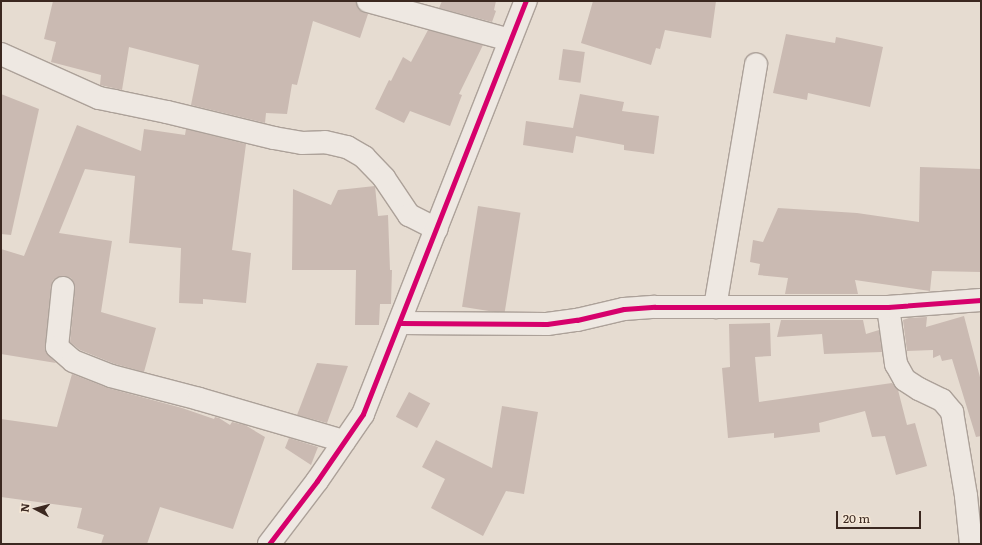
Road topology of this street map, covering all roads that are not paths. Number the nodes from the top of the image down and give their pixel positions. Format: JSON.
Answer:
{"nodes":[{"id":1,"x":368,"y":1,"type":"edge"},
{"id":2,"x":526,"y":1,"type":"edge"},
{"id":3,"x":510,"y":40,"type":"junction"},
{"id":4,"x":1,"y":54,"type":"edge"},
{"id":5,"x":756,"y":64,"type":"dead end"},
{"id":6,"x":437,"y":228,"type":"junction"},
{"id":7,"x":63,"y":288,"type":"dead end"},
{"id":8,"x":981,"y":300,"type":"edge"},
{"id":9,"x":715,"y":307,"type":"junction"},
{"id":10,"x":888,"y":307,"type":"junction"},
{"id":11,"x":400,"y":323,"type":"junction"},
{"id":12,"x":344,"y":441,"type":"junction"},
{"id":13,"x":974,"y":541,"type":"edge"},
{"id":14,"x":269,"y":544,"type":"edge"}],
"edges":[{"from":1,"to":3,"type":"street"},
{"from":2,"to":3,"type":"street"},
{"from":3,"to":6,"type":"street"},
{"from":4,"to":6,"type":"street"},
{"from":5,"to":9,"type":"street"},
{"from":6,"to":11,"type":"street"},
{"from":7,"to":12,"type":"street"},
{"from":8,"to":10,"type":"street"},
{"from":9,"to":10,"type":"street"},
{"from":9,"to":11,"type":"street"},
{"from":10,"to":13,"type":"street"},
{"from":11,"to":12,"type":"street"},
{"from":12,"to":14,"type":"street"}]}
